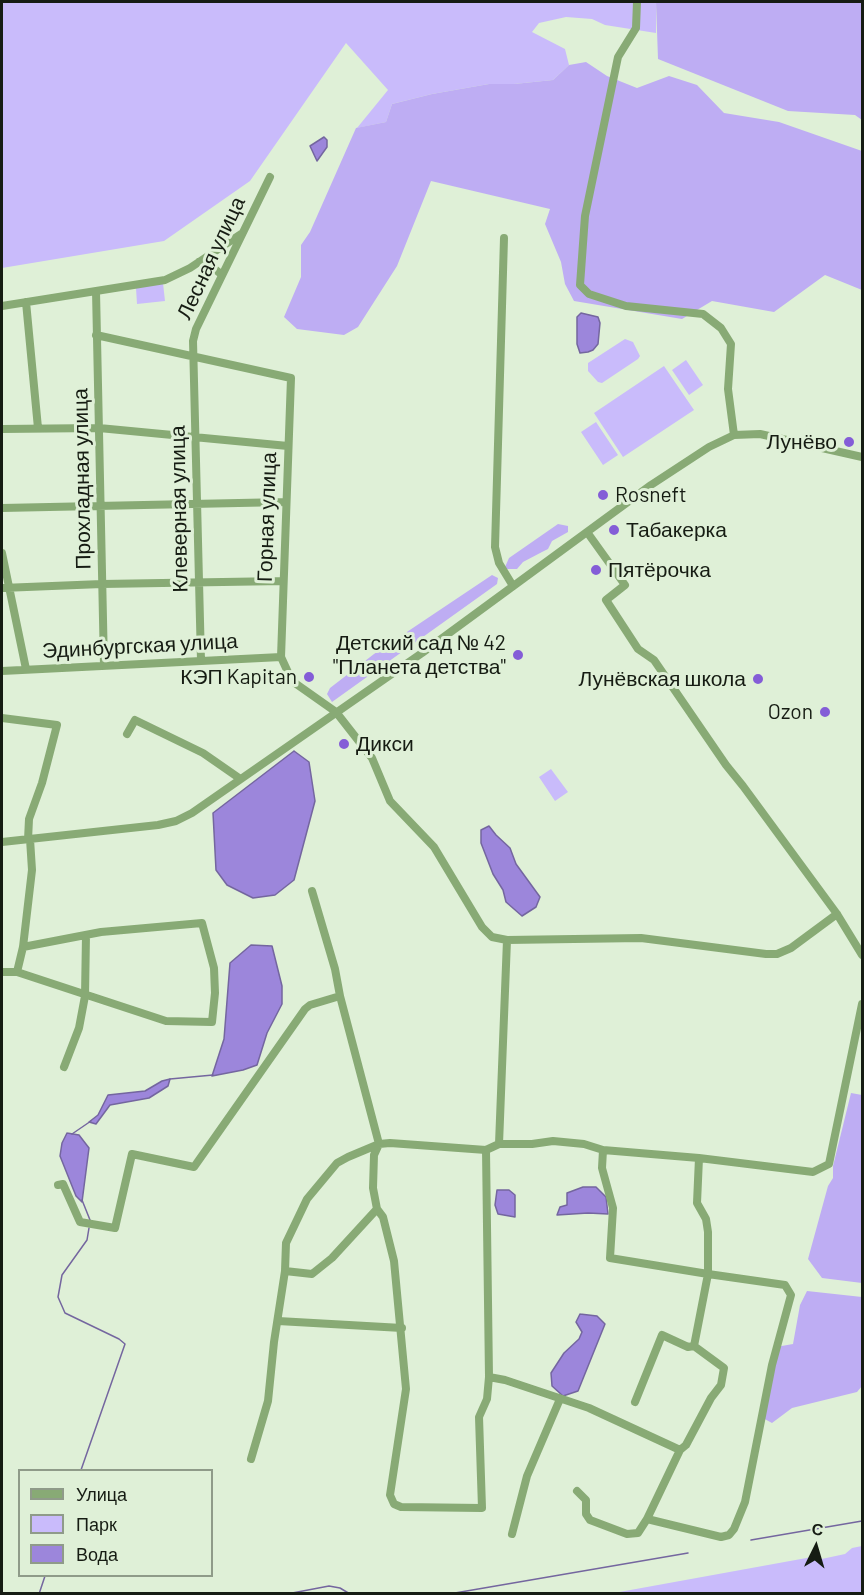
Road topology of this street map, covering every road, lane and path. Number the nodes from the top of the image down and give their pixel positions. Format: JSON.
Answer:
{"nodes":[{"id":1,"x":637,"y":2,"type":"edge"},
{"id":2,"x":270,"y":177,"type":"dead end"},
{"id":3,"x":242,"y":234,"type":"junction"},
{"id":4,"x":504,"y":238,"type":"dead end"},
{"id":5,"x":199,"y":262,"type":"junction"},
{"id":6,"x":222,"y":275,"type":"junction"},
{"id":7,"x":96,"y":291,"type":"junction"},
{"id":8,"x":26,"y":302,"type":"junction"},
{"id":9,"x":2,"y":306,"type":"edge"},
{"id":10,"x":96,"y":335,"type":"junction"},
{"id":11,"x":194,"y":356,"type":"junction"},
{"id":12,"x":38,"y":428,"type":"junction"},
{"id":13,"x":99,"y":428,"type":"junction"},
{"id":14,"x":2,"y":429,"type":"edge"},
{"id":15,"x":734,"y":435,"type":"junction"},
{"id":16,"x":195,"y":437,"type":"junction"},
{"id":17,"x":288,"y":446,"type":"junction"},
{"id":18,"x":862,"y":457,"type":"edge"},
{"id":19,"x":286,"y":502,"type":"junction"},
{"id":20,"x":198,"y":504,"type":"junction"},
{"id":21,"x":101,"y":506,"type":"junction"},
{"id":22,"x":2,"y":508,"type":"edge"},
{"id":23,"x":587,"y":532,"type":"junction"},
{"id":24,"x":2,"y":553,"type":"edge"},
{"id":25,"x":283,"y":581,"type":"junction"},
{"id":26,"x":199,"y":582,"type":"junction"},
{"id":27,"x":102,"y":584,"type":"junction"},
{"id":28,"x":513,"y":586,"type":"junction"},
{"id":29,"x":5,"y":588,"type":"edge"},
{"id":30,"x":281,"y":657,"type":"junction"},
{"id":31,"x":201,"y":661,"type":"junction"},
{"id":32,"x":104,"y":666,"type":"junction"},
{"id":33,"x":26,"y":669,"type":"junction"},
{"id":34,"x":2,"y":671,"type":"edge"},
{"id":35,"x":336,"y":712,"type":"junction"},
{"id":36,"x":2,"y":718,"type":"edge"},
{"id":37,"x":127,"y":734,"type":"dead end"},
{"id":38,"x":239,"y":778,"type":"junction"},
{"id":39,"x":29,"y":839,"type":"junction"},
{"id":40,"x":2,"y":842,"type":"edge"},
{"id":41,"x":312,"y":891,"type":"dead end"},
{"id":42,"x":837,"y":914,"type":"junction"},
{"id":43,"x":86,"y":935,"type":"junction"},
{"id":44,"x":507,"y":940,"type":"junction"},
{"id":45,"x":23,"y":947,"type":"junction"},
{"id":46,"x":862,"y":954,"type":"edge"},
{"id":47,"x":2,"y":972,"type":"edge"},
{"id":48,"x":17,"y":972,"type":"junction"},
{"id":49,"x":85,"y":996,"type":"junction"},
{"id":50,"x":340,"y":996,"type":"junction"},
{"id":51,"x":862,"y":1004,"type":"edge"},
{"id":52,"x":64,"y":1067,"type":"dead end"},
{"id":53,"x":379,"y":1144,"type":"junction"},
{"id":54,"x":499,"y":1144,"type":"junction"},
{"id":55,"x":486,"y":1150,"type":"junction"},
{"id":56,"x":603,"y":1150,"type":"junction"},
{"id":57,"x":699,"y":1158,"type":"junction"},
{"id":58,"x":58,"y":1185,"type":"dead end"},
{"id":59,"x":377,"y":1209,"type":"junction"},
{"id":60,"x":285,"y":1271,"type":"junction"},
{"id":61,"x":708,"y":1274,"type":"junction"},
{"id":62,"x":278,"y":1321,"type":"junction"},
{"id":63,"x":402,"y":1328,"type":"junction"},
{"id":64,"x":694,"y":1346,"type":"junction"},
{"id":65,"x":489,"y":1377,"type":"junction"},
{"id":66,"x":560,"y":1399,"type":"junction"},
{"id":67,"x":635,"y":1402,"type":"dead end"},
{"id":68,"x":680,"y":1450,"type":"junction"},
{"id":69,"x":251,"y":1459,"type":"dead end"},
{"id":70,"x":577,"y":1491,"type":"dead end"},
{"id":71,"x":647,"y":1519,"type":"junction"},
{"id":72,"x":512,"y":1534,"type":"dead end"}],
"edges":[{"from":1,"to":15,"type":"street"},
{"from":2,"to":3,"type":"street","name":"Лесная улица"},
{"from":3,"to":5,"type":"street"},
{"from":3,"to":6,"type":"street","name":"Лесная улица"},
{"from":4,"to":28,"type":"street"},
{"from":5,"to":6,"type":"street"},
{"from":5,"to":7,"type":"street"},
{"from":6,"to":11,"type":"street","name":"Лесная улица"},
{"from":7,"to":8,"type":"street"},
{"from":7,"to":10,"type":"street","name":"Прохладная улица"},
{"from":8,"to":9,"type":"street"},
{"from":8,"to":12,"type":"street"},
{"from":10,"to":11,"type":"street"},
{"from":10,"to":13,"type":"street","name":"Прохладная улица"},
{"from":11,"to":16,"type":"street","name":"Клеверная улица"},
{"from":11,"to":17,"type":"street","name":"Горная улица"},
{"from":12,"to":13,"type":"street"},
{"from":12,"to":14,"type":"street"},
{"from":13,"to":16,"type":"street"},
{"from":13,"to":21,"type":"street","name":"Прохладная улица"},
{"from":15,"to":18,"type":"street"},
{"from":15,"to":23,"type":"street"},
{"from":16,"to":17,"type":"street"},
{"from":16,"to":20,"type":"street","name":"Клеверная улица"},
{"from":17,"to":19,"type":"street","name":"Горная улица"},
{"from":19,"to":20,"type":"street"},
{"from":19,"to":25,"type":"street","name":"Горная улица"},
{"from":20,"to":21,"type":"street"},
{"from":20,"to":26,"type":"street","name":"Клеверная улица"},
{"from":21,"to":22,"type":"street"},
{"from":21,"to":27,"type":"street","name":"Прохладная улица"},
{"from":23,"to":28,"type":"street"},
{"from":23,"to":42,"type":"street"},
{"from":24,"to":29,"type":"street"},
{"from":25,"to":26,"type":"street"},
{"from":25,"to":30,"type":"street","name":"Горная улица"},
{"from":26,"to":27,"type":"street"},
{"from":26,"to":31,"type":"street","name":"Клеверная улица"},
{"from":27,"to":29,"type":"street"},
{"from":27,"to":32,"type":"street","name":"Прохладная улица"},
{"from":28,"to":35,"type":"street"},
{"from":29,"to":33,"type":"street"},
{"from":30,"to":31,"type":"street","name":"Эдинбургская улица"},
{"from":30,"to":35,"type":"street"},
{"from":31,"to":32,"type":"street","name":"Эдинбургская улица"},
{"from":32,"to":33,"type":"street","name":"Эдинбургская улица"},
{"from":33,"to":34,"type":"street","name":"Эдинбургская улица"},
{"from":35,"to":38,"type":"street"},
{"from":35,"to":44,"type":"street"},
{"from":36,"to":39,"type":"street"},
{"from":37,"to":38,"type":"street"},
{"from":38,"to":39,"type":"street"},
{"from":39,"to":40,"type":"street"},
{"from":39,"to":45,"type":"street"},
{"from":41,"to":50,"type":"street"},
{"from":42,"to":44,"type":"street"},
{"from":42,"to":46,"type":"street"},
{"from":43,"to":45,"type":"street"},
{"from":43,"to":49,"type":"street"},
{"from":43,"to":49,"type":"street"},
{"from":44,"to":54,"type":"street"},
{"from":45,"to":48,"type":"street"},
{"from":47,"to":48,"type":"street"},
{"from":48,"to":49,"type":"street"},
{"from":49,"to":52,"type":"street"},
{"from":50,"to":53,"type":"street"},
{"from":50,"to":58,"type":"street"},
{"from":51,"to":57,"type":"street"},
{"from":53,"to":55,"type":"street"},
{"from":53,"to":59,"type":"street"},
{"from":53,"to":60,"type":"street"},
{"from":54,"to":55,"type":"street"},
{"from":54,"to":56,"type":"street"},
{"from":55,"to":65,"type":"street"},
{"from":56,"to":57,"type":"street"},
{"from":56,"to":61,"type":"street"},
{"from":57,"to":61,"type":"street"},
{"from":59,"to":60,"type":"street"},
{"from":59,"to":63,"type":"street"},
{"from":60,"to":62,"type":"street"},
{"from":61,"to":64,"type":"street"},
{"from":61,"to":71,"type":"street"},
{"from":62,"to":63,"type":"street"},
{"from":62,"to":69,"type":"street"},
{"from":63,"to":65,"type":"street"},
{"from":64,"to":67,"type":"street"},
{"from":64,"to":68,"type":"street"},
{"from":65,"to":66,"type":"street"},
{"from":66,"to":68,"type":"street"},
{"from":66,"to":72,"type":"street"},
{"from":68,"to":71,"type":"street"},
{"from":70,"to":71,"type":"street"}]}
